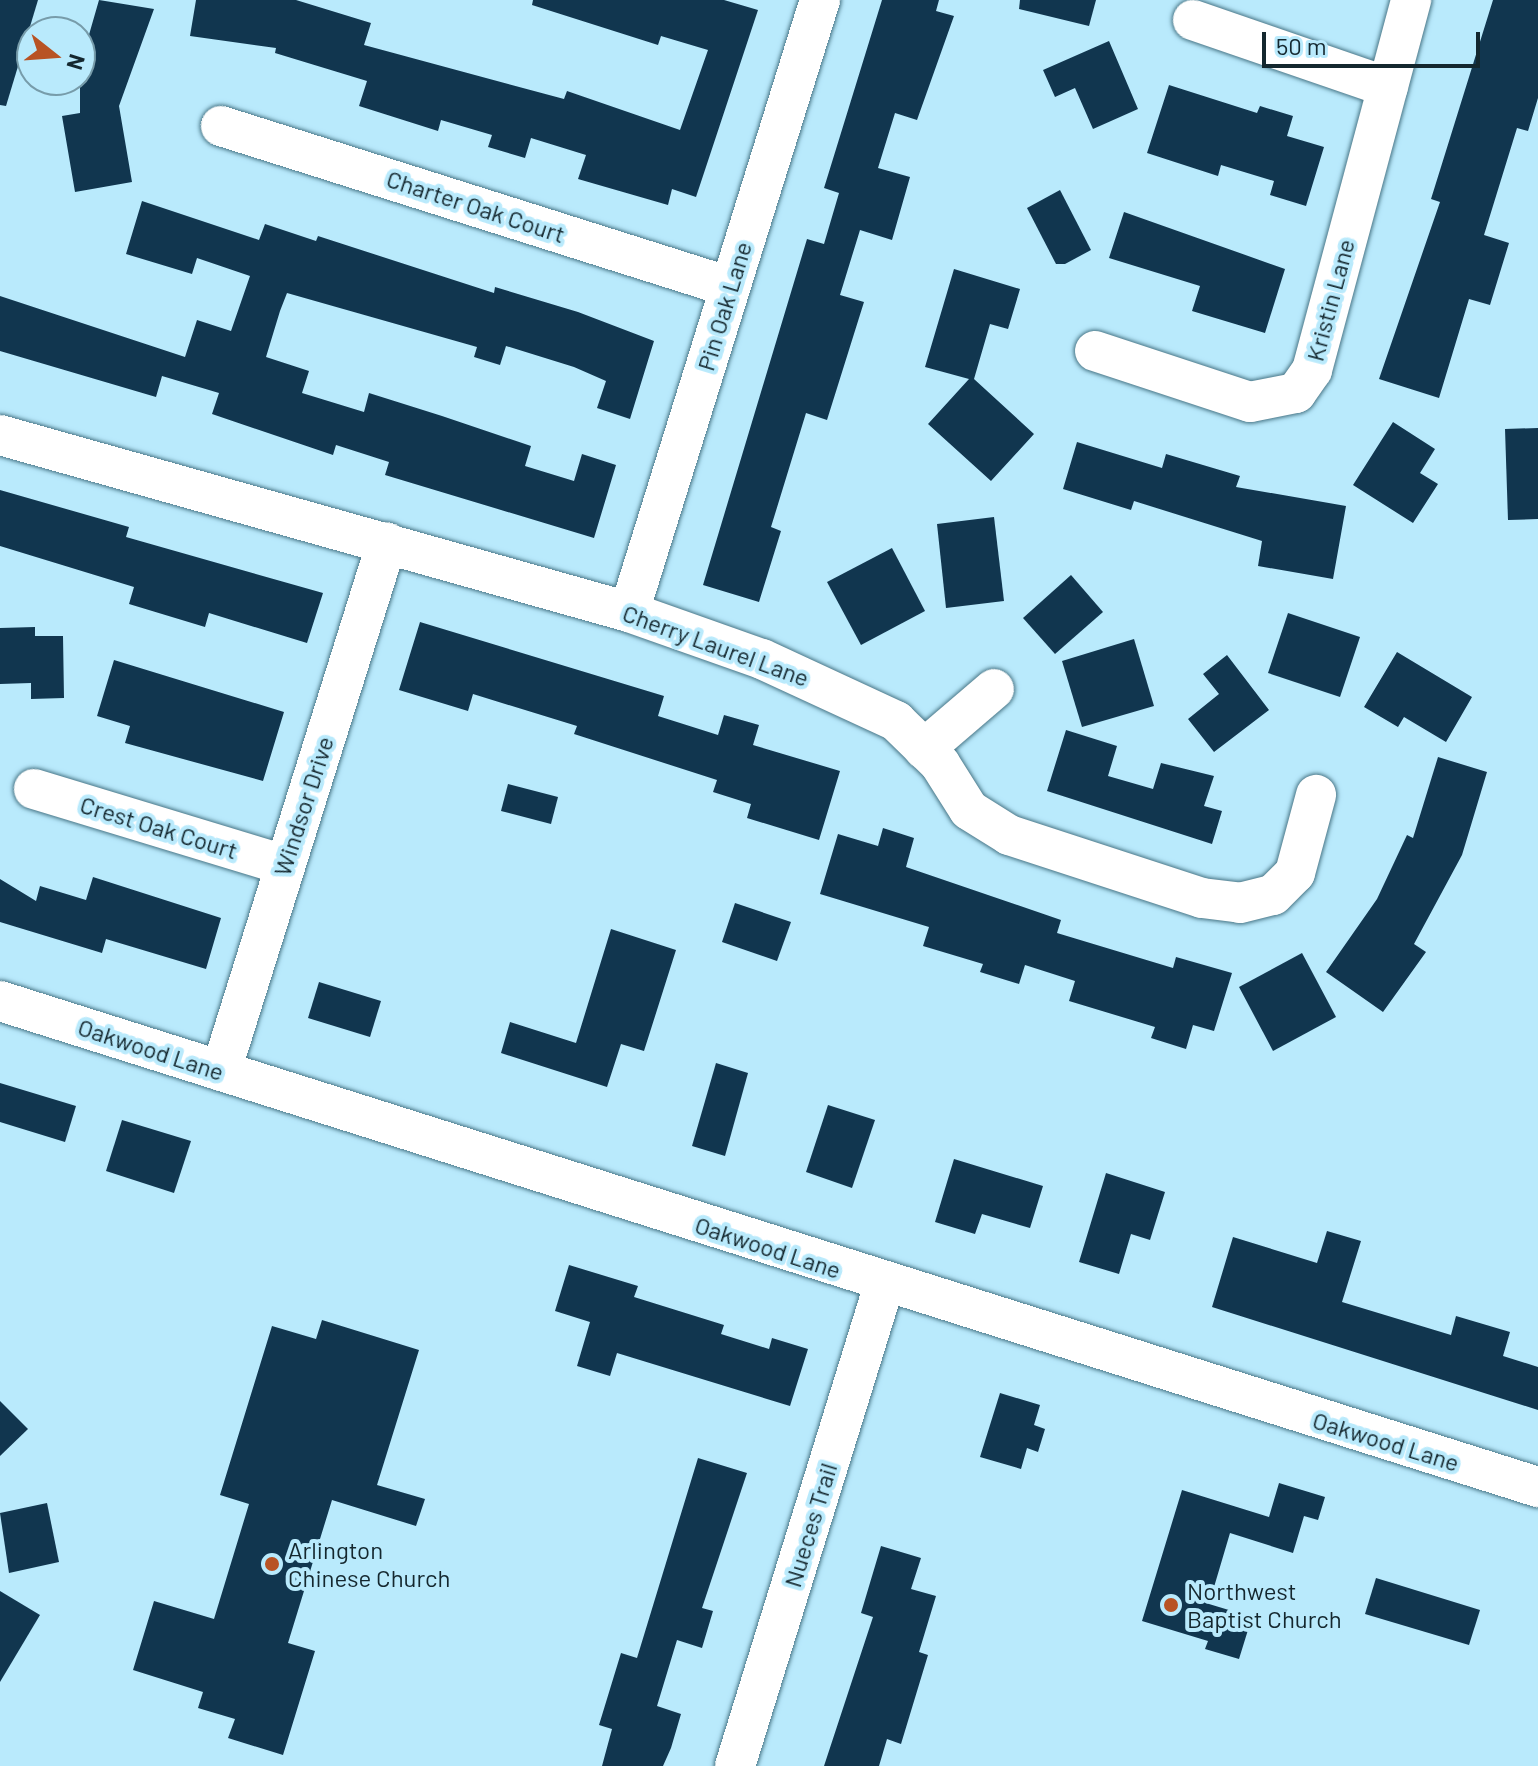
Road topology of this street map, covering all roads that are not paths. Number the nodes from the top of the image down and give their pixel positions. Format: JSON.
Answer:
{"nodes":[{"id":1,"x":820,"y":0,"type":"edge"},
{"id":2,"x":1411,"y":0,"type":"edge"},
{"id":3,"x":1193,"y":20,"type":"dead end"},
{"id":4,"x":1388,"y":87,"type":"junction"},
{"id":5,"x":221,"y":126,"type":"dead end"},
{"id":6,"x":730,"y":287,"type":"junction"},
{"id":7,"x":1095,"y":351,"type":"dead end"},
{"id":8,"x":0,"y":435,"type":"edge"},
{"id":9,"x":387,"y":542,"type":"junction"},
{"id":10,"x":629,"y":612,"type":"junction"},
{"id":11,"x":994,"y":689,"type":"dead end"},
{"id":12,"x":924,"y":749,"type":"junction"},
{"id":13,"x":34,"y":789,"type":"dead end"},
{"id":14,"x":1316,"y":795,"type":"dead end"},
{"id":15,"x":284,"y":865,"type":"junction"},
{"id":16,"x":0,"y":1001,"type":"edge"},
{"id":17,"x":221,"y":1071,"type":"junction"},
{"id":18,"x":884,"y":1285,"type":"junction"},
{"id":19,"x":1538,"y":1487,"type":"edge"},
{"id":20,"x":735,"y":1766,"type":"edge"}],
"edges":[{"from":1,"to":6,"type":"street","name":"Pin Oak Lane"},
{"from":2,"to":4,"type":"street","name":"Kristin Lane"},
{"from":3,"to":4,"type":"street"},
{"from":4,"to":7,"type":"street","name":"Kristin Lane"},
{"from":5,"to":6,"type":"street","name":"Charter Oak Court"},
{"from":6,"to":10,"type":"street","name":"Pin Oak Lane"},
{"from":8,"to":9,"type":"street","name":"Cherry Laurel Lane"},
{"from":9,"to":10,"type":"street","name":"Cherry Laurel Lane"},
{"from":9,"to":15,"type":"street","name":"Windsor Drive"},
{"from":10,"to":12,"type":"street","name":"Cherry Laurel Lane"},
{"from":11,"to":12,"type":"street"},
{"from":12,"to":14,"type":"street","name":"Cherry Laurel Lane"},
{"from":13,"to":15,"type":"street","name":"Crest Oak Court"},
{"from":15,"to":17,"type":"street","name":"Windsor Drive"},
{"from":16,"to":17,"type":"street","name":"Oakwood Lane"},
{"from":17,"to":18,"type":"street","name":"Oakwood Lane"},
{"from":18,"to":19,"type":"street","name":"Oakwood Lane"},
{"from":18,"to":20,"type":"street","name":"Nueces Trail"}]}
